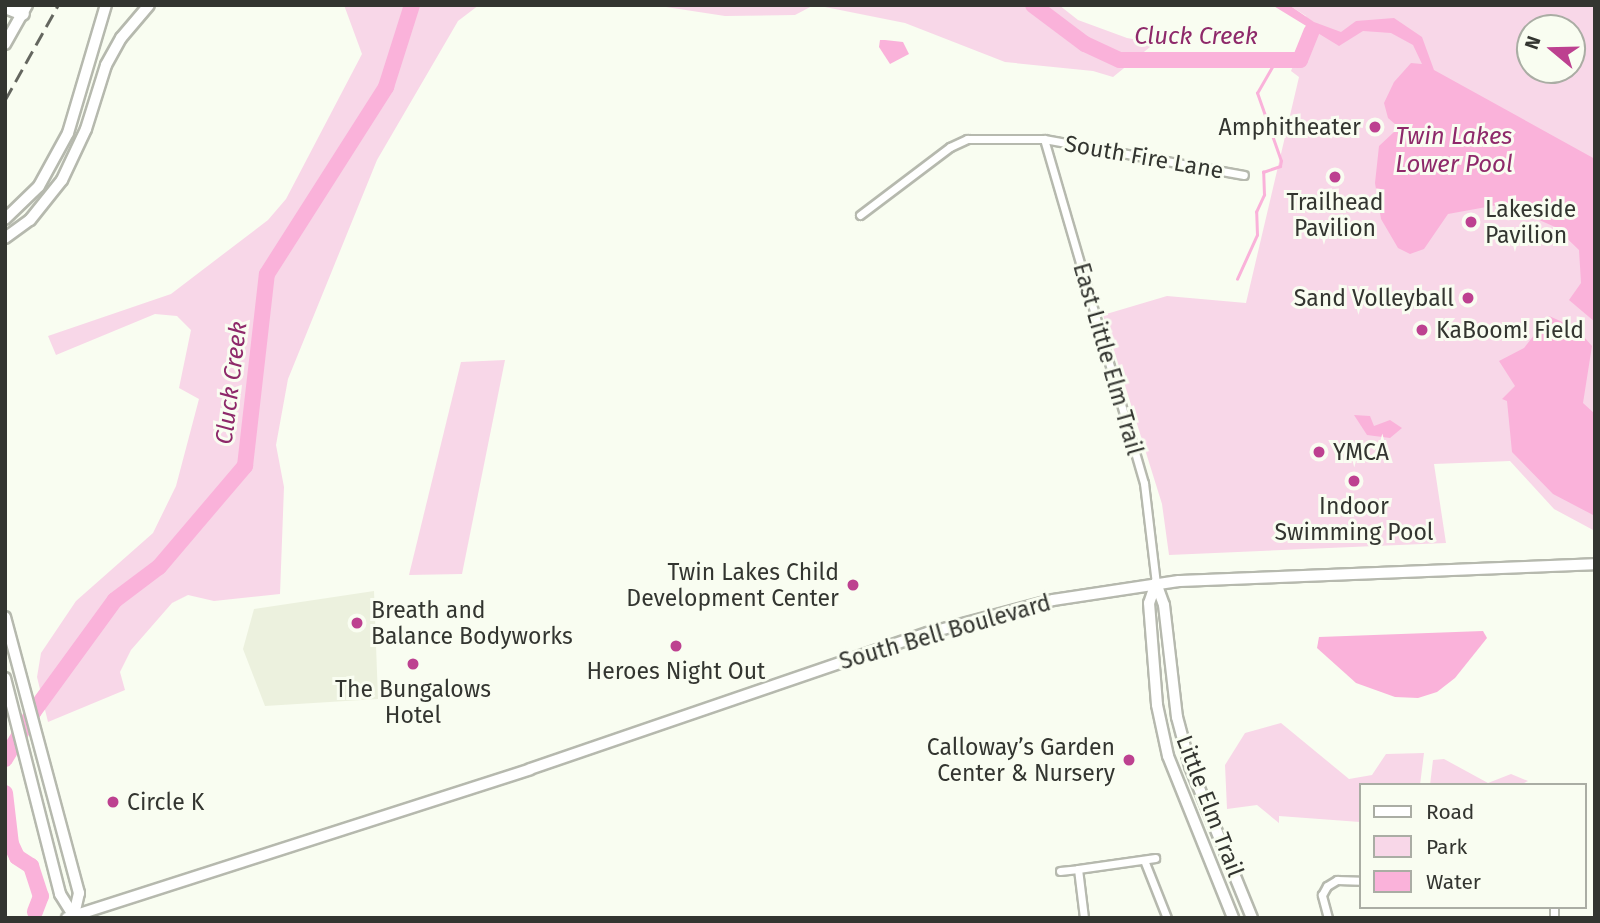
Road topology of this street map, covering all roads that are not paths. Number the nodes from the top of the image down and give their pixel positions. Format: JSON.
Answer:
{"nodes":[{"id":1,"x":106,"y":5,"type":"edge"},
{"id":2,"x":149,"y":5,"type":"edge"},
{"id":3,"x":8,"y":9,"type":"edge"},
{"id":4,"x":25,"y":9,"type":"edge"},
{"id":5,"x":5,"y":44,"type":"edge"},
{"id":6,"x":1044,"y":139,"type":"junction"},
{"id":7,"x":1244,"y":175,"type":"dead end"},
{"id":8,"x":860,"y":215,"type":"dead end"},
{"id":9,"x":5,"y":219,"type":"edge"},
{"id":10,"x":5,"y":238,"type":"edge"},
{"id":11,"x":1595,"y":564,"type":"edge"},
{"id":12,"x":1156,"y":583,"type":"junction"},
{"id":13,"x":5,"y":617,"type":"edge"},
{"id":14,"x":5,"y":678,"type":"edge"},
{"id":15,"x":1155,"y":858,"type":"dead end"},
{"id":16,"x":1144,"y":860,"type":"junction"},
{"id":17,"x":1078,"y":869,"type":"junction"},
{"id":18,"x":1060,"y":871,"type":"dead end"},
{"id":19,"x":1358,"y":881,"type":"edge"},
{"id":20,"x":72,"y":917,"type":"edge"},
{"id":21,"x":1084,"y":918,"type":"edge"},
{"id":22,"x":1167,"y":918,"type":"edge"},
{"id":23,"x":1233,"y":918,"type":"edge"},
{"id":24,"x":1252,"y":918,"type":"edge"},
{"id":25,"x":1328,"y":918,"type":"edge"}],
"edges":[{"from":1,"to":9,"type":"main road"},
{"from":2,"to":10,"type":"main road"},
{"from":3,"to":4,"type":"highway"},
{"from":4,"to":5,"type":"main road"},
{"from":6,"to":7,"type":"street","name":"South Fire Lane"},
{"from":6,"to":8,"type":"street","name":"South Fire Lane"},
{"from":6,"to":12,"type":"street","name":"East Little Elm Trail"},
{"from":11,"to":12,"type":"main road","name":"South Bell Boulevard"},
{"from":12,"to":20,"type":"main road","name":"South Bell Boulevard"},
{"from":12,"to":23,"type":"main road","name":"Little Elm Trail"},
{"from":12,"to":24,"type":"main road","name":"Little Elm Trail"},
{"from":13,"to":20,"type":"main road"},
{"from":14,"to":20,"type":"main road"},
{"from":15,"to":16,"type":"street"},
{"from":16,"to":17,"type":"street"},
{"from":16,"to":22,"type":"street"},
{"from":17,"to":18,"type":"street"},
{"from":17,"to":21,"type":"street"},
{"from":19,"to":25,"type":"street"}]}
